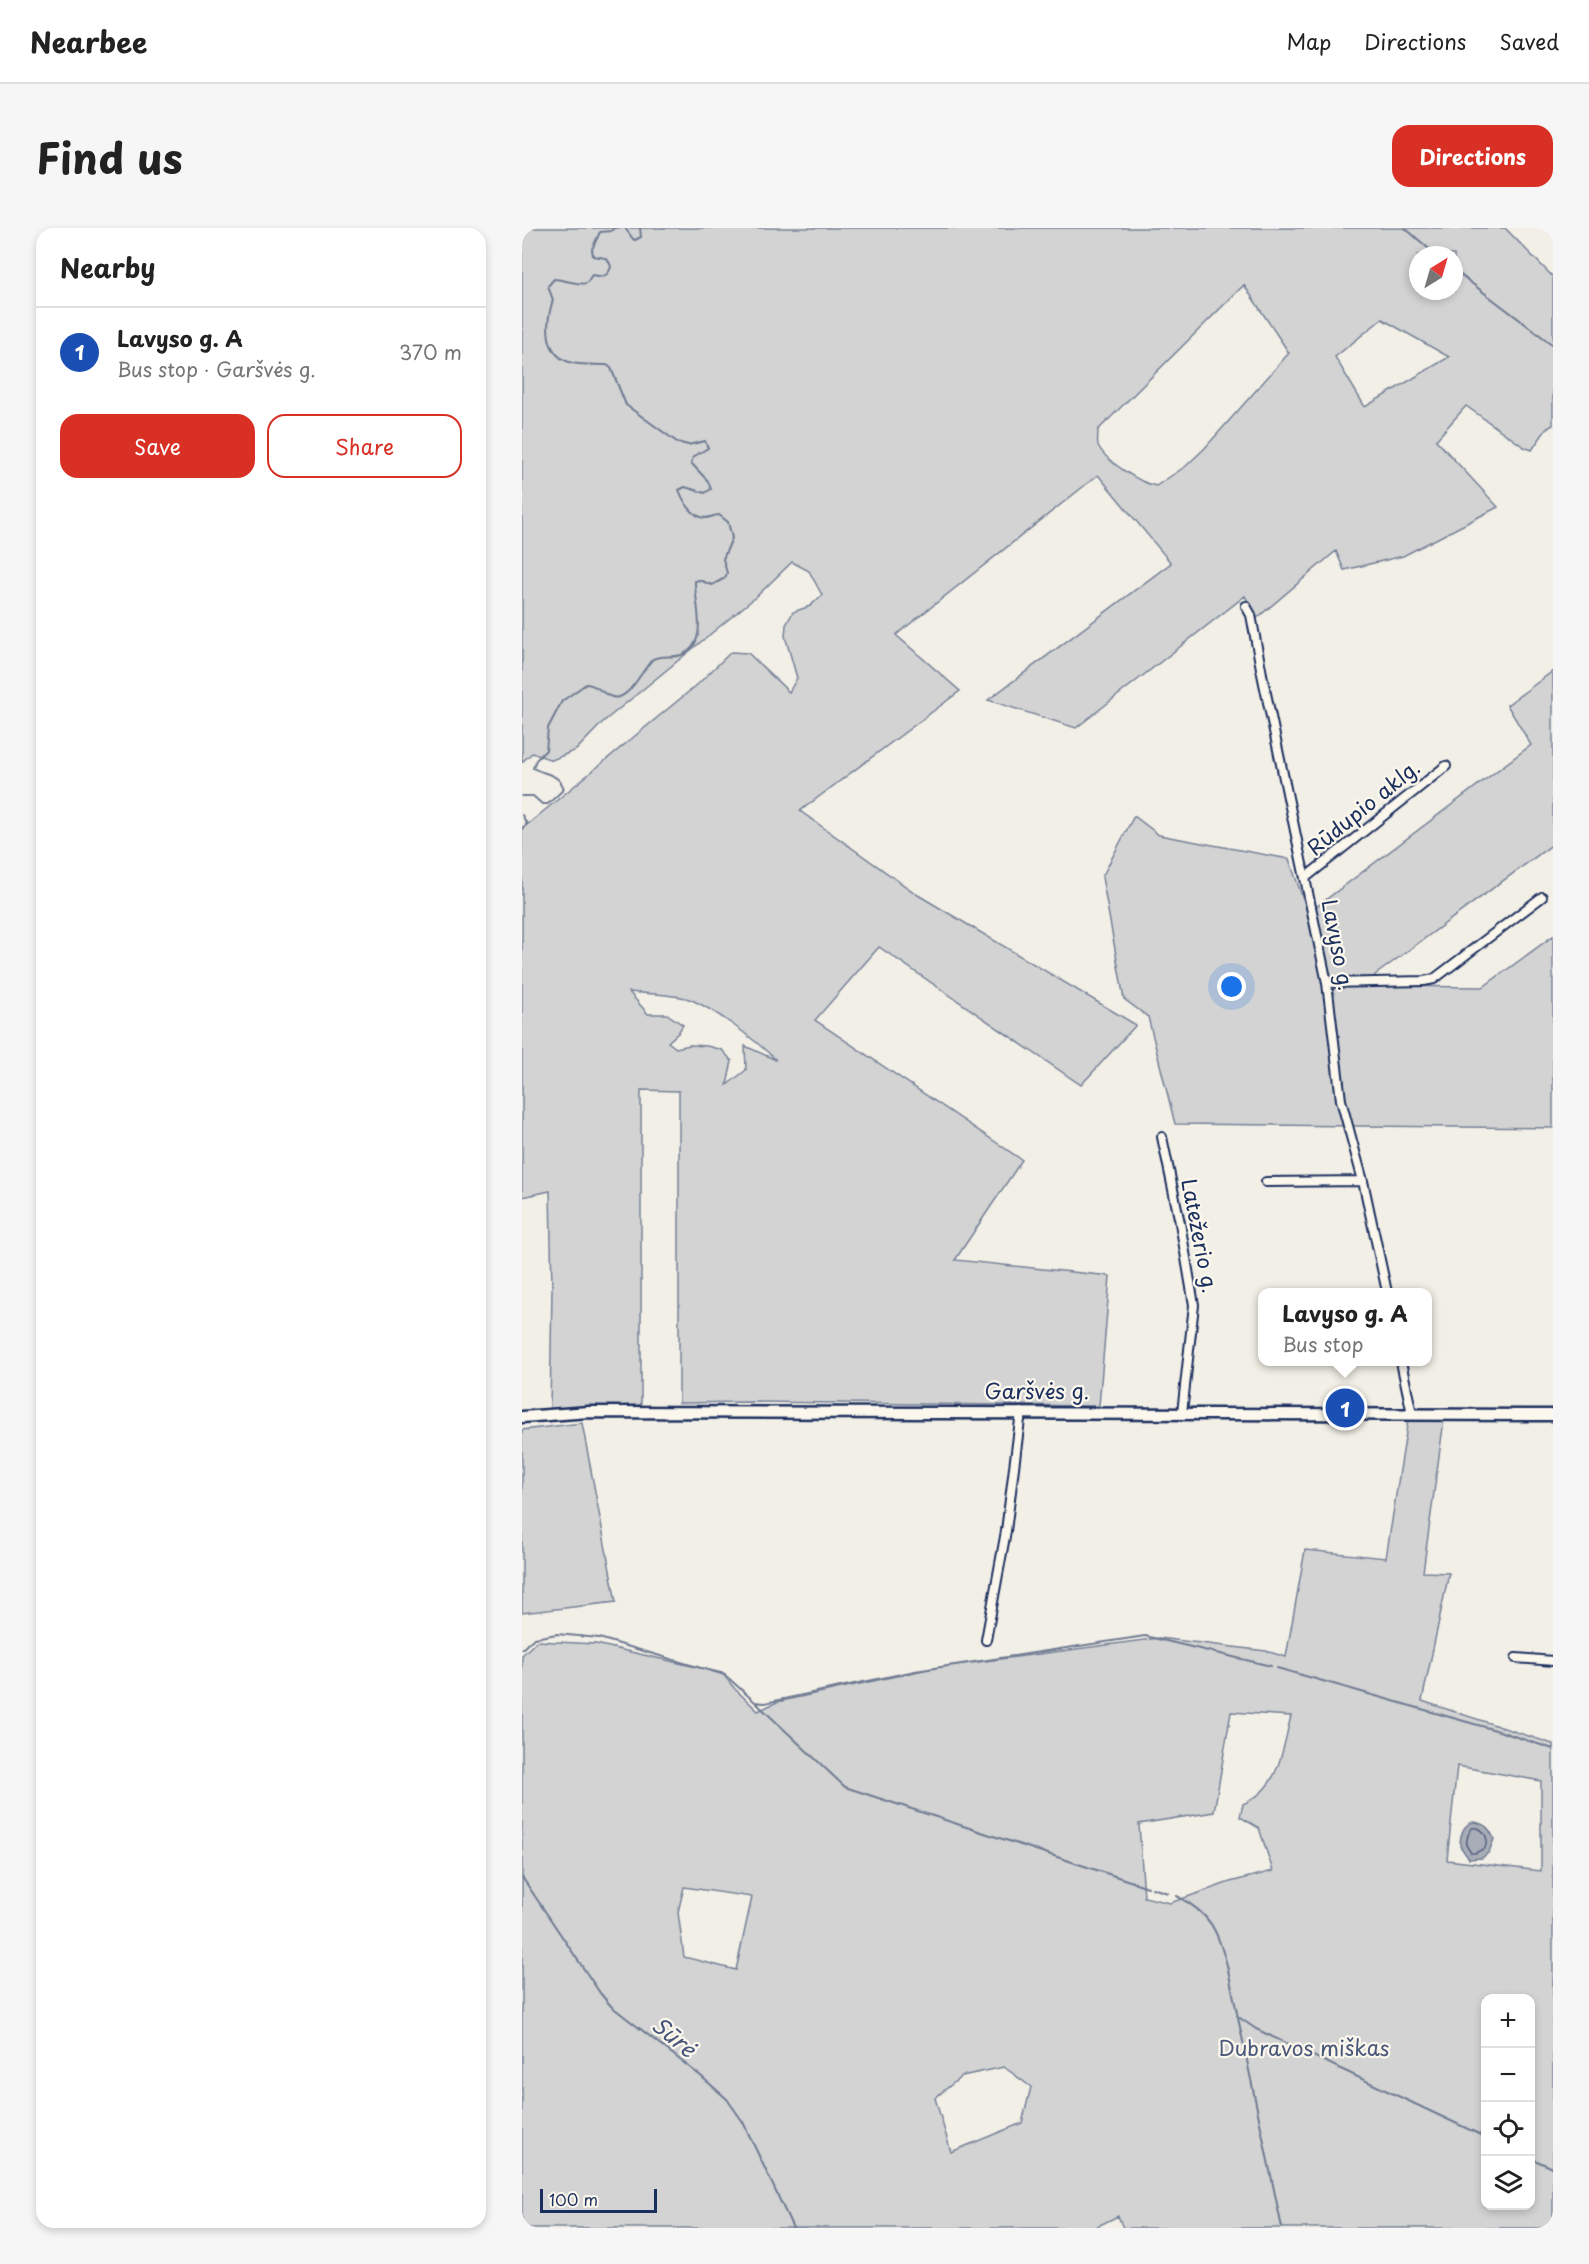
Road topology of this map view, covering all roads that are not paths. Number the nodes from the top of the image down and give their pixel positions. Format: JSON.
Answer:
{"nodes":[{"id":1,"x":1246,"y":606,"type":"dead end"},
{"id":2,"x":1446,"y":766,"type":"dead end"},
{"id":3,"x":1305,"y":878,"type":"junction"},
{"id":4,"x":1542,"y":897,"type":"dead end"},
{"id":5,"x":1327,"y":983,"type":"junction"},
{"id":6,"x":1162,"y":1137,"type":"dead end"},
{"id":7,"x":1363,"y":1181,"type":"junction"},
{"id":8,"x":1266,"y":1182,"type":"dead end"},
{"id":9,"x":1386,"y":1288,"type":"edge"},
{"id":10,"x":1402,"y":1366,"type":"edge"},
{"id":11,"x":1021,"y":1412,"type":"junction"},
{"id":12,"x":1182,"y":1413,"type":"junction"},
{"id":13,"x":1412,"y":1414,"type":"junction"},
{"id":14,"x":1553,"y":1415,"type":"edge"},
{"id":15,"x":522,"y":1417,"type":"edge"},
{"id":16,"x":986,"y":1640,"type":"dead end"},
{"id":17,"x":1516,"y":1658,"type":"dead end"},
{"id":18,"x":1553,"y":1660,"type":"edge"}],
"edges":[{"from":1,"to":3,"type":"street","name":"Lavyso g."},
{"from":2,"to":3,"type":"street","name":"Rūdupio aklg."},
{"from":3,"to":5,"type":"street","name":"Lavyso g."},
{"from":4,"to":5,"type":"street"},
{"from":5,"to":7,"type":"street","name":"Lavyso g."},
{"from":6,"to":12,"type":"street","name":"Latežerio g."},
{"from":7,"to":8,"type":"street"},
{"from":7,"to":9,"type":"street","name":"Lavyso g."},
{"from":10,"to":13,"type":"street"},
{"from":11,"to":12,"type":"main road","name":"Garšvės g."},
{"from":11,"to":15,"type":"main road","name":"Garšvės g."},
{"from":11,"to":16,"type":"street"},
{"from":12,"to":13,"type":"main road","name":"Garšvės g."},
{"from":13,"to":14,"type":"main road","name":"Garšvės g."},
{"from":17,"to":18,"type":"street"}]}
